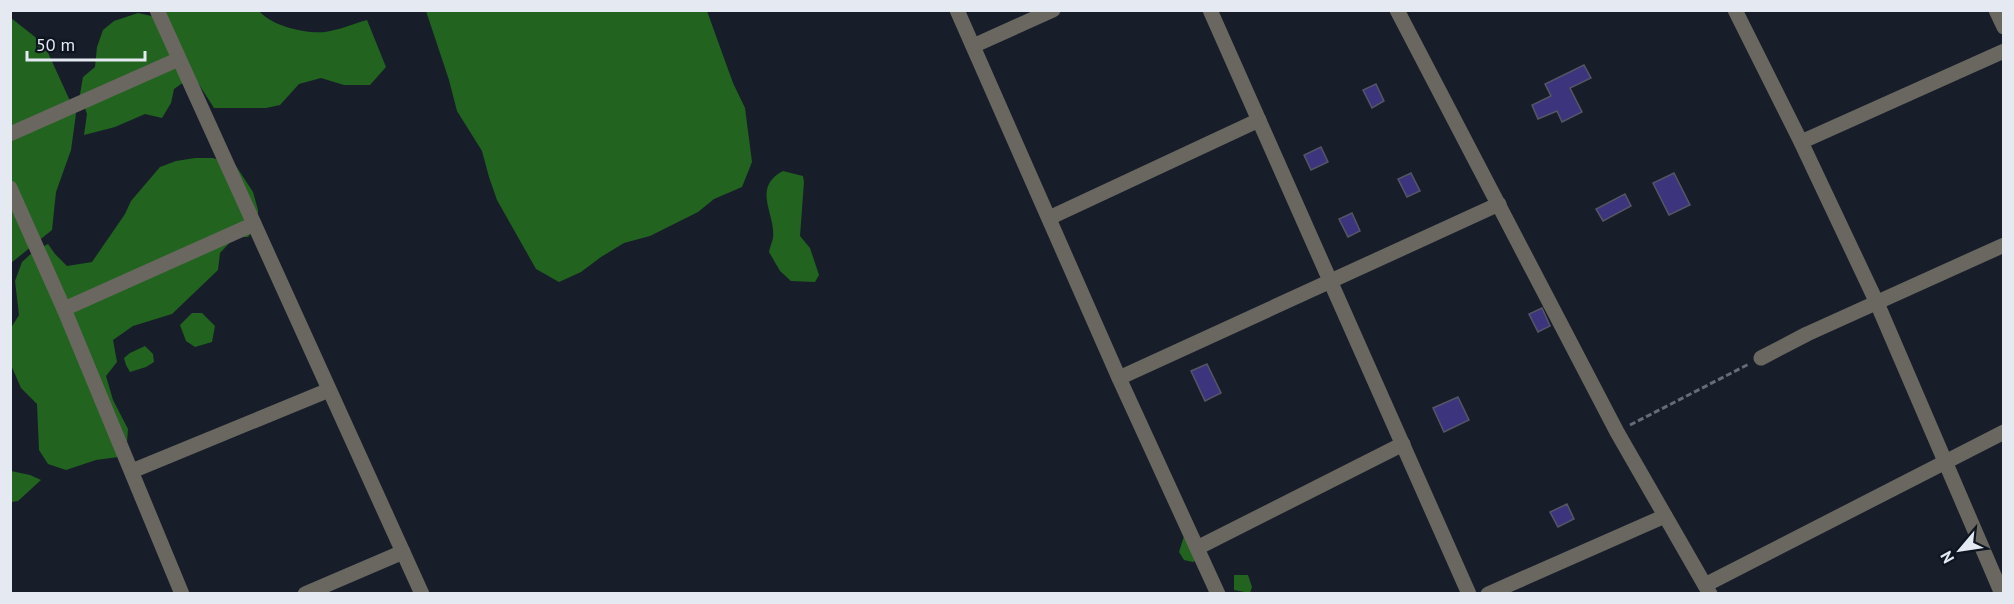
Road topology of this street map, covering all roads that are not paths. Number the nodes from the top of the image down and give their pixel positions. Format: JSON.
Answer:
{"nodes":[{"id":1,"x":157,"y":10,"type":"edge"},
{"id":2,"x":957,"y":10,"type":"edge"},
{"id":3,"x":1053,"y":10,"type":"edge"},
{"id":4,"x":1210,"y":10,"type":"edge"},
{"id":5,"x":1397,"y":10,"type":"edge"},
{"id":6,"x":1735,"y":10,"type":"edge"},
{"id":7,"x":1996,"y":10,"type":"edge"},
{"id":8,"x":2004,"y":27,"type":"edge"},
{"id":9,"x":973,"y":46,"type":"junction"},
{"id":10,"x":2004,"y":51,"type":"edge"},
{"id":11,"x":179,"y":59,"type":"junction"},
{"id":12,"x":1258,"y":120,"type":"junction"},
{"id":13,"x":10,"y":134,"type":"edge"},
{"id":14,"x":1801,"y":142,"type":"junction"},
{"id":15,"x":10,"y":188,"type":"edge"},
{"id":16,"x":1499,"y":204,"type":"junction"},
{"id":17,"x":1049,"y":218,"type":"junction"},
{"id":18,"x":254,"y":224,"type":"junction"},
{"id":19,"x":2004,"y":245,"type":"edge"},
{"id":20,"x":1330,"y":282,"type":"junction"},
{"id":21,"x":1877,"y":303,"type":"junction"},
{"id":22,"x":64,"y":309,"type":"junction"},
{"id":23,"x":1761,"y":358,"type":"road end"},
{"id":24,"x":1119,"y":378,"type":"junction"},
{"id":25,"x":329,"y":390,"type":"junction"},
{"id":26,"x":2004,"y":432,"type":"edge"},
{"id":27,"x":1403,"y":444,"type":"junction"},
{"id":28,"x":1945,"y":462,"type":"junction"},
{"id":29,"x":132,"y":471,"type":"junction"},
{"id":30,"x":1665,"y":516,"type":"junction"},
{"id":31,"x":1197,"y":548,"type":"junction"},
{"id":32,"x":403,"y":552,"type":"junction"},
{"id":33,"x":1708,"y":589,"type":"edge"},
{"id":34,"x":1213,"y":592,"type":"edge"},
{"id":35,"x":182,"y":594,"type":"edge"},
{"id":36,"x":305,"y":594,"type":"edge"},
{"id":37,"x":422,"y":594,"type":"edge"},
{"id":38,"x":1469,"y":594,"type":"edge"},
{"id":39,"x":1488,"y":594,"type":"edge"},
{"id":40,"x":2002,"y":594,"type":"edge"}],
"edges":[{"from":1,"to":11,"type":"street"},
{"from":2,"to":9,"type":"street"},
{"from":3,"to":9,"type":"street"},
{"from":4,"to":12,"type":"street"},
{"from":5,"to":16,"type":"street"},
{"from":6,"to":14,"type":"street"},
{"from":7,"to":8,"type":"street"},
{"from":9,"to":17,"type":"street"},
{"from":10,"to":14,"type":"street"},
{"from":11,"to":13,"type":"street"},
{"from":11,"to":18,"type":"street"},
{"from":12,"to":17,"type":"street"},
{"from":12,"to":20,"type":"street"},
{"from":14,"to":21,"type":"street"},
{"from":15,"to":22,"type":"street"},
{"from":16,"to":20,"type":"street"},
{"from":16,"to":30,"type":"street"},
{"from":17,"to":24,"type":"street"},
{"from":18,"to":22,"type":"street"},
{"from":18,"to":25,"type":"street"},
{"from":19,"to":21,"type":"street"},
{"from":20,"to":24,"type":"street"},
{"from":20,"to":27,"type":"street"},
{"from":21,"to":23,"type":"street"},
{"from":21,"to":28,"type":"street"},
{"from":22,"to":29,"type":"street"},
{"from":24,"to":31,"type":"street"},
{"from":25,"to":29,"type":"street"},
{"from":25,"to":32,"type":"street"},
{"from":26,"to":28,"type":"street"},
{"from":27,"to":31,"type":"street"},
{"from":27,"to":38,"type":"street"},
{"from":28,"to":33,"type":"street"},
{"from":28,"to":40,"type":"street"},
{"from":29,"to":35,"type":"street"},
{"from":30,"to":33,"type":"street"},
{"from":30,"to":39,"type":"street"},
{"from":31,"to":34,"type":"street"},
{"from":32,"to":36,"type":"street"},
{"from":32,"to":37,"type":"street"}]}
